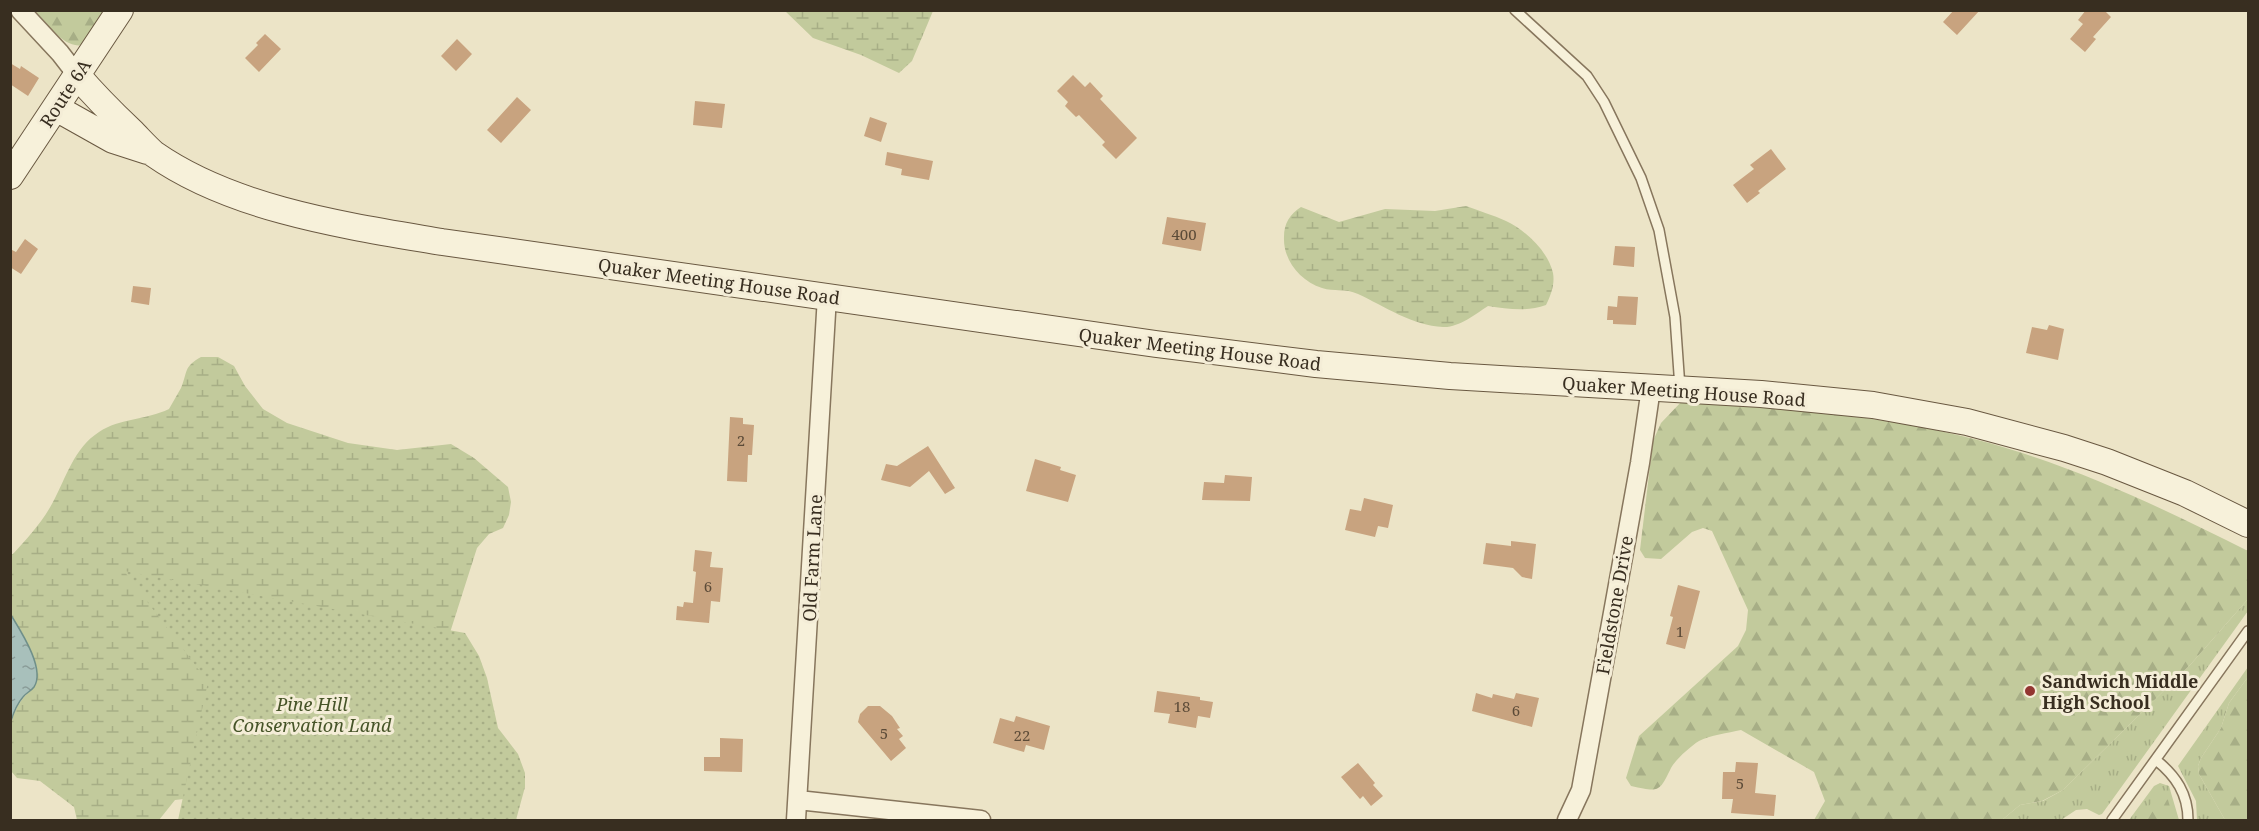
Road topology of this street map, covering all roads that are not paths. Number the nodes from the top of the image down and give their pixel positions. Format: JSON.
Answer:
{"nodes":[{"id":1,"x":20,"y":10,"type":"edge"},
{"id":2,"x":120,"y":10,"type":"edge"},
{"id":3,"x":1515,"y":10,"type":"edge"},
{"id":4,"x":77,"y":75,"type":"junction"},
{"id":5,"x":56,"y":108,"type":"junction"},
{"id":6,"x":153,"y":153,"type":"junction"},
{"id":7,"x":10,"y":176,"type":"edge"},
{"id":8,"x":826,"y":296,"type":"junction"},
{"id":9,"x":1651,"y":387,"type":"junction"},
{"id":10,"x":1680,"y":390,"type":"junction"},
{"id":11,"x":2248,"y":524,"type":"edge"},
{"id":12,"x":2248,"y":631,"type":"edge"},
{"id":13,"x":2156,"y":760,"type":"junction"},
{"id":14,"x":798,"y":800,"type":"junction"},
{"id":15,"x":796,"y":820,"type":"edge"},
{"id":16,"x":981,"y":820,"type":"edge"},
{"id":17,"x":1567,"y":820,"type":"edge"},
{"id":18,"x":2112,"y":820,"type":"edge"},
{"id":19,"x":2188,"y":820,"type":"edge"}],
"edges":[{"from":1,"to":4,"type":"street"},
{"from":2,"to":4,"type":"main road","name":"Route 6A"},
{"from":3,"to":10,"type":"lane"},
{"from":4,"to":5,"type":"main road","name":"Route 6A"},
{"from":4,"to":6,"type":"main road","name":"Quaker Meeting House Road"},
{"from":5,"to":6,"type":"main road","name":"Quaker Meeting House Road"},
{"from":5,"to":7,"type":"main road","name":"Route 6A"},
{"from":6,"to":8,"type":"main road","name":"Quaker Meeting House Road"},
{"from":8,"to":9,"type":"main road","name":"Quaker Meeting House Road"},
{"from":8,"to":14,"type":"street","name":"Old Farm Lane"},
{"from":9,"to":10,"type":"main road","name":"Quaker Meeting House Road"},
{"from":9,"to":17,"type":"street","name":"Fieldstone Drive"},
{"from":10,"to":11,"type":"main road","name":"Quaker Meeting House Road"},
{"from":12,"to":13,"type":"lane"},
{"from":13,"to":18,"type":"lane"},
{"from":13,"to":19,"type":"lane"},
{"from":14,"to":15,"type":"street","name":"Old Farm Lane"},
{"from":14,"to":16,"type":"street"}]}
